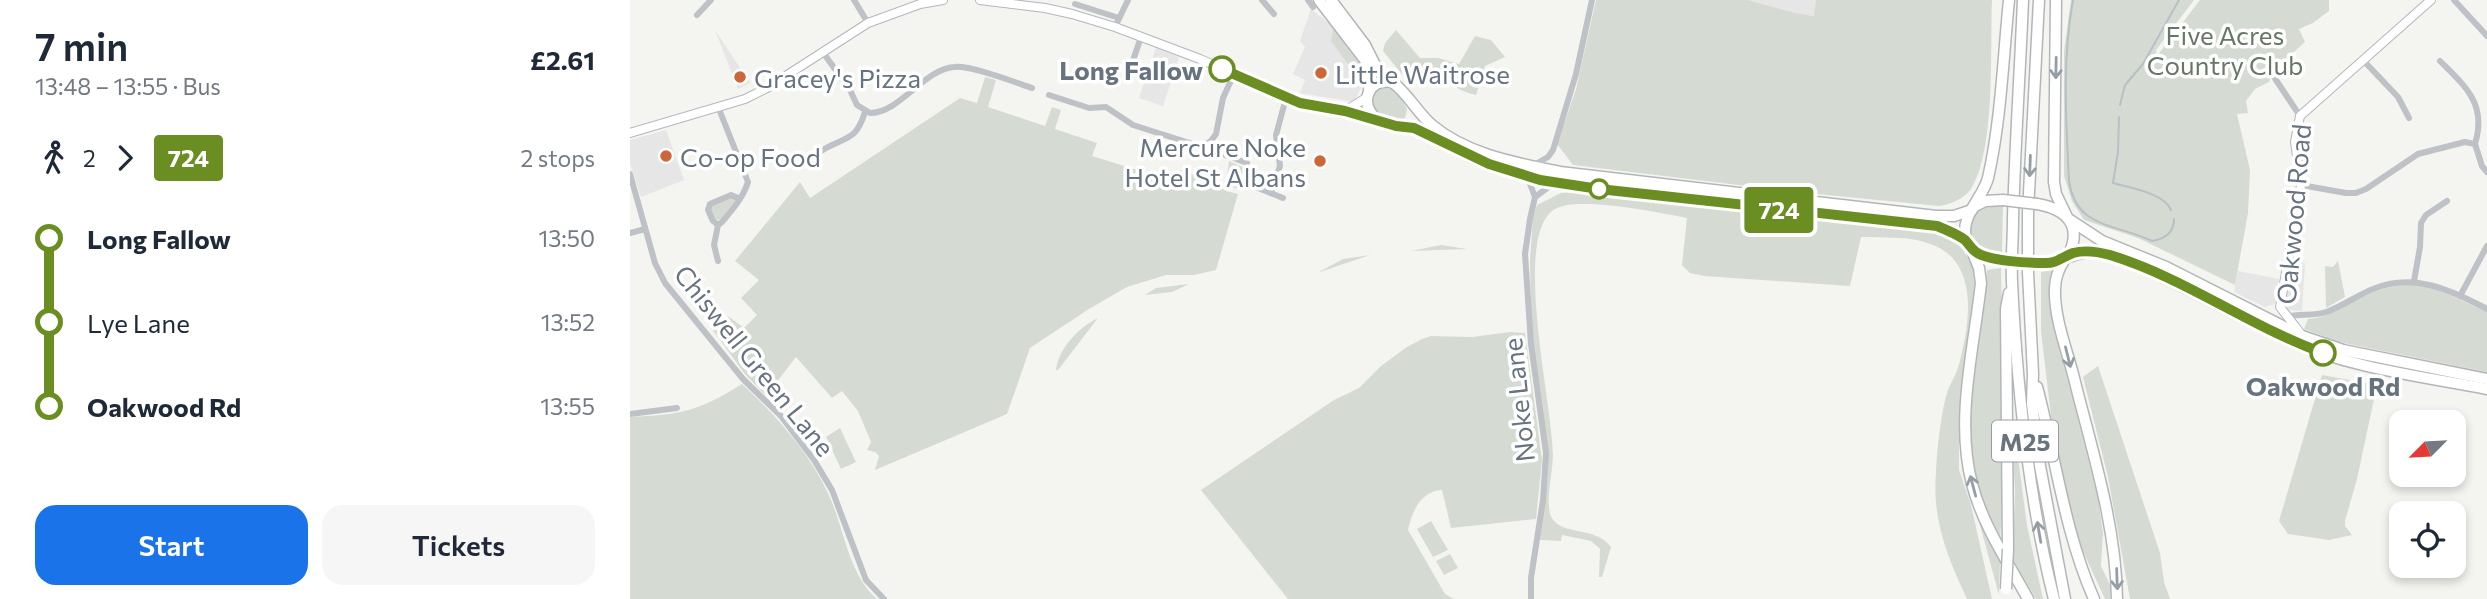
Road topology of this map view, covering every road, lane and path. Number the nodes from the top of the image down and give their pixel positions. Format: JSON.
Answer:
{"nodes":[{"id":1,"x":711,"y":0,"type":"edge"},
{"id":2,"x":854,"y":0,"type":"edge"},
{"id":3,"x":943,"y":0,"type":"edge"},
{"id":4,"x":980,"y":0,"type":"edge"},
{"id":5,"x":1128,"y":0,"type":"edge"},
{"id":6,"x":1262,"y":0,"type":"edge"},
{"id":7,"x":1308,"y":0,"type":"edge"},
{"id":8,"x":1331,"y":0,"type":"edge"},
{"id":9,"x":1592,"y":0,"type":"edge"},
{"id":10,"x":2009,"y":0,"type":"edge"},
{"id":11,"x":2024,"y":0,"type":"edge"},
{"id":12,"x":2039,"y":0,"type":"edge"},
{"id":13,"x":2056,"y":0,"type":"edge"},
{"id":14,"x":2431,"y":0,"type":"edge"},
{"id":15,"x":2454,"y":0,"type":"edge"},
{"id":16,"x":1076,"y":2,"type":"edge"},
{"id":17,"x":1316,"y":4,"type":"edge"},
{"id":18,"x":1072,"y":14,"type":"junction"},
{"id":19,"x":1274,"y":14,"type":"dead end"},
{"id":20,"x":697,"y":15,"type":"dead end"},
{"id":21,"x":1119,"y":18,"type":"junction"},
{"id":22,"x":868,"y":23,"type":"junction"},
{"id":23,"x":1115,"y":27,"type":"junction"},
{"id":24,"x":2487,"y":36,"type":"edge"},
{"id":25,"x":1141,"y":37,"type":"junction"},
{"id":26,"x":822,"y":51,"type":"junction"},
{"id":27,"x":2362,"y":60,"type":"junction"},
{"id":28,"x":2440,"y":61,"type":"dead end"},
{"id":29,"x":1129,"y":72,"type":"dead end"},
{"id":30,"x":1234,"y":74,"type":"junction"},
{"id":31,"x":2274,"y":77,"type":"dead end"},
{"id":32,"x":1388,"y":80,"type":"junction"},
{"id":33,"x":1032,"y":88,"type":"dead end"},
{"id":34,"x":1368,"y":94,"type":"junction"},
{"id":35,"x":1049,"y":95,"type":"dead end"},
{"id":36,"x":1286,"y":98,"type":"junction"},
{"id":37,"x":1412,"y":105,"type":"junction"},
{"id":38,"x":719,"y":109,"type":"junction"},
{"id":39,"x":1345,"y":111,"type":"junction"},
{"id":40,"x":865,"y":112,"type":"junction"},
{"id":41,"x":2300,"y":116,"type":"junction"},
{"id":42,"x":2409,"y":117,"type":"dead end"},
{"id":43,"x":1377,"y":119,"type":"junction"},
{"id":44,"x":1402,"y":126,"type":"junction"},
{"id":45,"x":630,"y":133,"type":"edge"},
{"id":46,"x":1210,"y":142,"type":"junction"},
{"id":47,"x":2475,"y":144,"type":"junction"},
{"id":48,"x":1553,"y":150,"type":"junction"},
{"id":49,"x":806,"y":162,"type":"dead end"},
{"id":50,"x":1247,"y":163,"type":"dead end"},
{"id":51,"x":1530,"y":171,"type":"junction"},
{"id":52,"x":1560,"y":172,"type":"junction"},
{"id":53,"x":2487,"y":172,"type":"edge"},
{"id":54,"x":630,"y":174,"type":"edge"},
{"id":55,"x":1555,"y":183,"type":"junction"},
{"id":56,"x":2301,"y":185,"type":"junction"},
{"id":57,"x":1258,"y":188,"type":"dead end"},
{"id":58,"x":1271,"y":193,"type":"junction"},
{"id":59,"x":1535,"y":197,"type":"junction"},
{"id":60,"x":1283,"y":198,"type":"dead end"},
{"id":61,"x":740,"y":199,"type":"junction"},
{"id":62,"x":2447,"y":201,"type":"dead end"},
{"id":63,"x":1973,"y":208,"type":"junction"},
{"id":64,"x":2069,"y":218,"type":"junction"},
{"id":65,"x":718,"y":225,"type":"junction"},
{"id":66,"x":645,"y":229,"type":"junction"},
{"id":67,"x":630,"y":233,"type":"edge"},
{"id":68,"x":1969,"y":245,"type":"junction"},
{"id":69,"x":2487,"y":246,"type":"edge"},
{"id":70,"x":2066,"y":257,"type":"junction"},
{"id":71,"x":718,"y":261,"type":"dead end"},
{"id":72,"x":2012,"y":281,"type":"junction"},
{"id":73,"x":2414,"y":281,"type":"junction"},
{"id":74,"x":2460,"y":296,"type":"junction"},
{"id":75,"x":2487,"y":309,"type":"edge"},
{"id":76,"x":2283,"y":314,"type":"junction"},
{"id":77,"x":2262,"y":317,"type":"junction"},
{"id":78,"x":2302,"y":336,"type":"junction"},
{"id":79,"x":2034,"y":374,"type":"junction"},
{"id":80,"x":2487,"y":379,"type":"edge"},
{"id":81,"x":2487,"y":389,"type":"edge"},
{"id":82,"x":677,"y":408,"type":"dead end"},
{"id":83,"x":630,"y":414,"type":"edge"},
{"id":84,"x":2006,"y":594,"type":"edge"},
{"id":85,"x":884,"y":599,"type":"edge"},
{"id":86,"x":1531,"y":599,"type":"edge"},
{"id":87,"x":2028,"y":599,"type":"edge"},
{"id":88,"x":2054,"y":599,"type":"edge"},
{"id":89,"x":2065,"y":599,"type":"edge"},
{"id":90,"x":2094,"y":599,"type":"edge"},
{"id":91,"x":2117,"y":599,"type":"edge"}],
"edges":[{"from":1,"to":20,"type":"street"},
{"from":2,"to":22,"type":"street"},
{"from":3,"to":22,"type":"main road"},
{"from":4,"to":18,"type":"main road"},
{"from":5,"to":21,"type":"street"},
{"from":6,"to":19,"type":"street"},
{"from":7,"to":17,"type":"street"},
{"from":8,"to":32,"type":"highway"},
{"from":9,"to":48,"type":"street"},
{"from":10,"to":63,"type":"highway"},
{"from":11,"to":72,"type":"highway","number":"M25"},
{"from":12,"to":79,"type":"highway","number":"M25","one_way":true},
{"from":13,"to":64,"type":"highway","one_way":true},
{"from":14,"to":27,"type":"main road","name":"Oakwood Road"},
{"from":15,"to":24,"type":"street"},
{"from":16,"to":18,"type":"street"},
{"from":16,"to":21,"type":"street"},
{"from":17,"to":34,"type":"highway"},
{"from":18,"to":23,"type":"main road"},
{"from":21,"to":23,"type":"street"},
{"from":22,"to":26,"type":"main road"},
{"from":23,"to":25,"type":"main road"},
{"from":25,"to":29,"type":"street"},
{"from":25,"to":30,"type":"main road"},
{"from":26,"to":38,"type":"main road"},
{"from":26,"to":40,"type":"street"},
{"from":27,"to":41,"type":"main road","name":"Oakwood Road"},
{"from":27,"to":42,"type":"street"},
{"from":28,"to":47,"type":"street"},
{"from":30,"to":36,"type":"main road"},
{"from":30,"to":46,"type":"street"},
{"from":31,"to":41,"type":"street"},
{"from":32,"to":34,"type":"highway"},
{"from":32,"to":37,"type":"highway"},
{"from":33,"to":40,"type":"street"},
{"from":34,"to":39,"type":"main road"},
{"from":34,"to":43,"type":"highway"},
{"from":35,"to":46,"type":"street"},
{"from":36,"to":39,"type":"main road"},
{"from":36,"to":58,"type":"street"},
{"from":37,"to":44,"type":"highway"},
{"from":37,"to":51,"type":"highway"},
{"from":38,"to":45,"type":"main road"},
{"from":38,"to":61,"type":"street"},
{"from":39,"to":43,"type":"main road"},
{"from":40,"to":49,"type":"street"},
{"from":41,"to":56,"type":"main road","name":"Oakwood Road"},
{"from":43,"to":44,"type":"highway"},
{"from":44,"to":51,"type":"highway"},
{"from":46,"to":50,"type":"street"},
{"from":47,"to":53,"type":"street"},
{"from":47,"to":56,"type":"street"},
{"from":48,"to":51,"type":"street"},
{"from":48,"to":52,"type":"street"},
{"from":51,"to":52,"type":"highway"},
{"from":51,"to":55,"type":"highway"},
{"from":51,"to":59,"type":"street"},
{"from":52,"to":63,"type":"highway"},
{"from":54,"to":66,"type":"street","name":"Chiswell Green Lane"},
{"from":55,"to":59,"type":"street"},
{"from":55,"to":68,"type":"highway"},
{"from":56,"to":76,"type":"main road","name":"Oakwood Road"},
{"from":57,"to":58,"type":"street"},
{"from":58,"to":60,"type":"street"},
{"from":59,"to":86,"type":"street","name":"Noke Lane"},
{"from":61,"to":65,"type":"street"},
{"from":61,"to":65,"type":"street"},
{"from":62,"to":73,"type":"street"},
{"from":63,"to":64,"type":"highway","bridge":true},
{"from":63,"to":68,"type":"highway"},
{"from":64,"to":70,"type":"highway"},
{"from":64,"to":77,"type":"highway"},
{"from":65,"to":71,"type":"street"},
{"from":66,"to":67,"type":"street"},
{"from":66,"to":85,"type":"street","name":"Chiswell Green Lane"},
{"from":68,"to":70,"type":"highway","bridge":true},
{"from":87,"to":68,"type":"highway","number":"M25","one_way":true},
{"from":69,"to":74,"type":"street"},
{"from":70,"to":81,"type":"highway"},
{"from":70,"to":91,"type":"highway","number":"M25","one_way":true},
{"from":72,"to":84,"type":"highway","bridge":true},
{"from":88,"to":72,"type":"highway","number":"M25","one_way":true},
{"from":73,"to":74,"type":"street"},
{"from":73,"to":76,"type":"street"},
{"from":74,"to":75,"type":"street"},
{"from":76,"to":77,"type":"main road"},
{"from":76,"to":78,"type":"main road"},
{"from":77,"to":78,"type":"highway"},
{"from":78,"to":80,"type":"highway"},
{"from":79,"to":89,"type":"highway","number":"M25"},
{"from":79,"to":90,"type":"highway"},
{"from":82,"to":83,"type":"street"}]}
